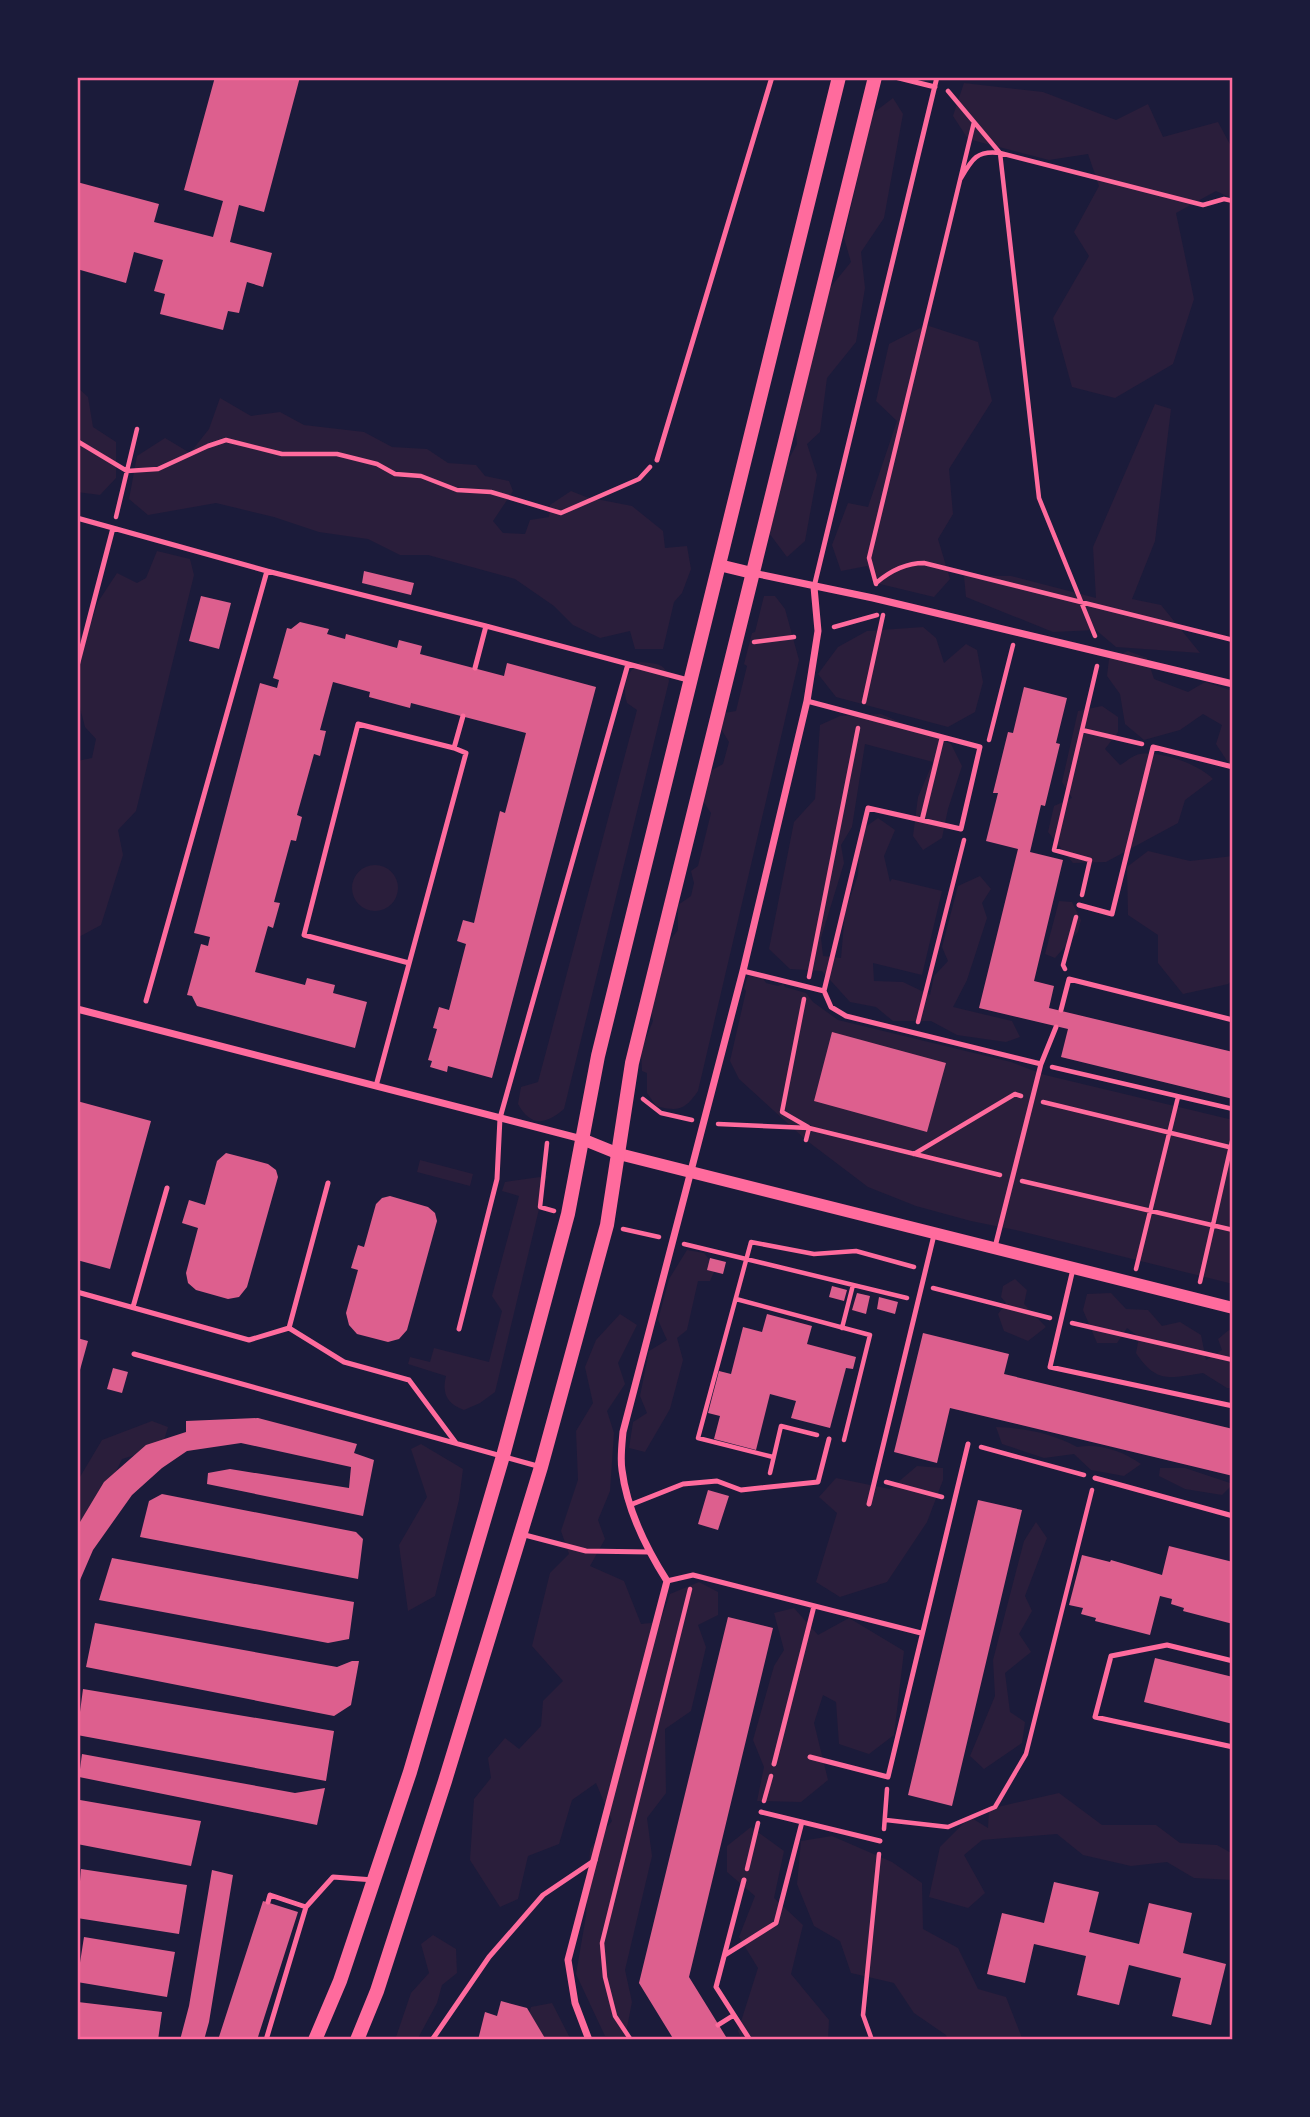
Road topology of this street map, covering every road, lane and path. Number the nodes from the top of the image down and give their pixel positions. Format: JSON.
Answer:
{"nodes":[{"id":1,"x":772,"y":77,"type":"edge"},
{"id":2,"x":839,"y":77,"type":"edge"},
{"id":3,"x":875,"y":77,"type":"edge"},
{"id":4,"x":895,"y":77,"type":"edge"},
{"id":5,"x":937,"y":78,"type":"edge"},
{"id":6,"x":935,"y":87,"type":"junction"},
{"id":7,"x":974,"y":122,"type":"junction"},
{"id":8,"x":1000,"y":152,"type":"junction"},
{"id":9,"x":961,"y":178,"type":"junction"},
{"id":10,"x":1233,"y":201,"type":"edge"},
{"id":11,"x":137,"y":429,"type":"dead end"},
{"id":12,"x":77,"y":441,"type":"edge"},
{"id":13,"x":657,"y":460,"type":"joint"},
{"id":14,"x":127,"y":471,"type":"junction"},
{"id":15,"x":77,"y":518,"type":"edge"},
{"id":16,"x":113,"y":528,"type":"junction"},
{"id":17,"x":719,"y":565,"type":"junction"},
{"id":18,"x":267,"y":571,"type":"junction"},
{"id":19,"x":752,"y":573,"type":"junction"},
{"id":20,"x":876,"y":583,"type":"junction"},
{"id":21,"x":814,"y":587,"type":"junction"},
{"id":22,"x":873,"y":598,"type":"junction"},
{"id":23,"x":887,"y":601,"type":"junction"},
{"id":24,"x":1082,"y":603,"type":"junction"},
{"id":25,"x":867,"y":618,"type":"dead end"},
{"id":26,"x":486,"y":626,"type":"junction"},
{"id":27,"x":794,"y":637,"type":"dead end"},
{"id":28,"x":1233,"y":640,"type":"edge"},
{"id":29,"x":753,"y":643,"type":"dead end"},
{"id":30,"x":1102,"y":653,"type":"junction"},
{"id":31,"x":628,"y":664,"type":"junction"},
{"id":32,"x":77,"y":666,"type":"edge"},
{"id":33,"x":1097,"y":666,"type":"dead end"},
{"id":34,"x":475,"y":668,"type":"dead end"},
{"id":35,"x":691,"y":681,"type":"junction"},
{"id":36,"x":1233,"y":684,"type":"edge"},
{"id":37,"x":807,"y":702,"type":"junction"},
{"id":38,"x":463,"y":716,"type":"dead end"},
{"id":39,"x":861,"y":716,"type":"junction"},
{"id":40,"x":1082,"y":730,"type":"junction"},
{"id":41,"x":943,"y":738,"type":"junction"},
{"id":42,"x":1153,"y":747,"type":"junction"},
{"id":43,"x":454,"y":748,"type":"junction"},
{"id":44,"x":1233,"y":767,"type":"edge"},
{"id":45,"x":922,"y":820,"type":"junction"},
{"id":46,"x":1079,"y":905,"type":"junction"},
{"id":47,"x":409,"y":963,"type":"junction"},
{"id":48,"x":743,"y":971,"type":"junction"},
{"id":49,"x":1069,"y":979,"type":"junction"},
{"id":50,"x":807,"y":985,"type":"junction"},
{"id":51,"x":824,"y":990,"type":"junction"},
{"id":52,"x":146,"y":1001,"type":"dead end"},
{"id":53,"x":77,"y":1009,"type":"edge"},
{"id":54,"x":1061,"y":1010,"type":"dead end"},
{"id":55,"x":1233,"y":1020,"type":"edge"},
{"id":56,"x":1056,"y":1027,"type":"dead end"},
{"id":57,"x":1041,"y":1064,"type":"junction"},
{"id":58,"x":376,"y":1086,"type":"junction"},
{"id":59,"x":641,"y":1092,"type":"dead end"},
{"id":60,"x":1178,"y":1097,"type":"junction"},
{"id":61,"x":1032,"y":1099,"type":"junction"},
{"id":62,"x":1058,"y":1105,"type":"dead end"},
{"id":63,"x":1233,"y":1109,"type":"edge"},
{"id":64,"x":500,"y":1118,"type":"junction"},
{"id":65,"x":704,"y":1123,"type":"junction"},
{"id":66,"x":809,"y":1128,"type":"junction"},
{"id":67,"x":1169,"y":1132,"type":"junction"},
{"id":68,"x":1233,"y":1136,"type":"edge"},
{"id":69,"x":583,"y":1139,"type":"junction"},
{"id":70,"x":806,"y":1140,"type":"dead end"},
{"id":71,"x":1232,"y":1148,"type":"edge"},
{"id":72,"x":620,"y":1154,"type":"junction"},
{"id":73,"x":914,"y":1154,"type":"junction"},
{"id":74,"x":691,"y":1173,"type":"junction"},
{"id":75,"x":1013,"y":1179,"type":"junction"},
{"id":76,"x":328,"y":1183,"type":"dead end"},
{"id":77,"x":1037,"y":1184,"type":"dead end"},
{"id":78,"x":167,"y":1188,"type":"dead end"},
{"id":79,"x":1151,"y":1210,"type":"junction"},
{"id":80,"x":1213,"y":1225,"type":"junction"},
{"id":81,"x":1233,"y":1230,"type":"edge"},
{"id":82,"x":934,"y":1235,"type":"junction"},
{"id":83,"x":781,"y":1240,"type":"dead end"},
{"id":84,"x":779,"y":1247,"type":"junction"},
{"id":85,"x":994,"y":1250,"type":"junction"},
{"id":86,"x":925,"y":1269,"type":"junction"},
{"id":87,"x":1073,"y":1269,"type":"junction"},
{"id":88,"x":853,"y":1284,"type":"dead end"},
{"id":89,"x":1133,"y":1284,"type":"junction"},
{"id":90,"x":872,"y":1289,"type":"dead end"},
{"id":91,"x":77,"y":1292,"type":"edge"},
{"id":92,"x":946,"y":1292,"type":"dead end"},
{"id":93,"x":736,"y":1299,"type":"junction"},
{"id":94,"x":1196,"y":1299,"type":"junction"},
{"id":95,"x":918,"y":1300,"type":"junction"},
{"id":96,"x":133,"y":1307,"type":"junction"},
{"id":97,"x":1233,"y":1308,"type":"edge"},
{"id":98,"x":1061,"y":1320,"type":"junction"},
{"id":99,"x":289,"y":1328,"type":"junction"},
{"id":100,"x":842,"y":1328,"type":"junction"},
{"id":101,"x":459,"y":1329,"type":"dead end"},
{"id":102,"x":134,"y":1354,"type":"dead end"},
{"id":103,"x":1233,"y":1360,"type":"edge"},
{"id":104,"x":1233,"y":1406,"type":"edge"},
{"id":105,"x":829,"y":1438,"type":"junction"},
{"id":106,"x":456,"y":1443,"type":"junction"},
{"id":107,"x":968,"y":1444,"type":"joint"},
{"id":108,"x":503,"y":1456,"type":"junction"},
{"id":109,"x":773,"y":1457,"type":"junction"},
{"id":110,"x":541,"y":1467,"type":"junction"},
{"id":111,"x":1095,"y":1478,"type":"junction"},
{"id":112,"x":903,"y":1487,"type":"dead end"},
{"id":113,"x":766,"y":1488,"type":"junction"},
{"id":114,"x":954,"y":1500,"type":"junction"},
{"id":115,"x":869,"y":1504,"type":"dead end"},
{"id":116,"x":630,"y":1505,"type":"junction"},
{"id":117,"x":1233,"y":1516,"type":"edge"},
{"id":118,"x":520,"y":1534,"type":"junction"},
{"id":119,"x":649,"y":1552,"type":"junction"},
{"id":120,"x":693,"y":1575,"type":"junction"},
{"id":121,"x":667,"y":1581,"type":"junction"},
{"id":122,"x":814,"y":1606,"type":"junction"},
{"id":123,"x":921,"y":1633,"type":"junction"},
{"id":124,"x":1233,"y":1661,"type":"edge"},
{"id":125,"x":1233,"y":1747,"type":"edge"},
{"id":126,"x":810,"y":1756,"type":"dead end"},
{"id":127,"x":774,"y":1764,"type":"dead end"},
{"id":128,"x":888,"y":1777,"type":"junction"},
{"id":129,"x":761,"y":1812,"type":"dead end"},
{"id":130,"x":802,"y":1822,"type":"junction"},
{"id":131,"x":880,"y":1841,"type":"joint"},
{"id":132,"x":595,"y":1859,"type":"junction"},
{"id":133,"x":374,"y":1880,"type":"junction"},
{"id":134,"x":744,"y":1880,"type":"dead end"},
{"id":135,"x":268,"y":1902,"type":"dead end"},
{"id":136,"x":306,"y":1907,"type":"junction"},
{"id":137,"x":724,"y":1955,"type":"junction"},
{"id":138,"x":734,"y":2015,"type":"junction"},
{"id":139,"x":718,"y":2025,"type":"dead end"},
{"id":140,"x":266,"y":2040,"type":"edge"},
{"id":141,"x":315,"y":2040,"type":"edge"},
{"id":142,"x":357,"y":2040,"type":"edge"},
{"id":143,"x":432,"y":2040,"type":"edge"},
{"id":144,"x":589,"y":2040,"type":"edge"},
{"id":145,"x":631,"y":2040,"type":"edge"},
{"id":146,"x":750,"y":2040,"type":"edge"},
{"id":147,"x":872,"y":2040,"type":"edge"}],
"edges":[{"from":1,"to":13,"type":"lane"},
{"from":2,"to":17,"type":"main road"},
{"from":3,"to":19,"type":"main road"},
{"from":4,"to":6,"type":"lane"},
{"from":5,"to":6,"type":"lane"},
{"from":5,"to":7,"type":"path"},
{"from":6,"to":21,"type":"lane"},
{"from":7,"to":8,"type":"path"},
{"from":7,"to":9,"type":"path"},
{"from":8,"to":9,"type":"path"},
{"from":8,"to":10,"type":"path"},
{"from":8,"to":24,"type":"path"},
{"from":9,"to":20,"type":"path"},
{"from":11,"to":14,"type":"path"},
{"from":12,"to":14,"type":"path"},
{"from":13,"to":14,"type":"path"},
{"from":14,"to":16,"type":"path"},
{"from":15,"to":16,"type":"lane"},
{"from":16,"to":18,"type":"lane"},
{"from":16,"to":32,"type":"lane"},
{"from":17,"to":19,"type":"street"},
{"from":17,"to":35,"type":"main road"},
{"from":18,"to":26,"type":"lane"},
{"from":18,"to":52,"type":"lane"},
{"from":19,"to":21,"type":"street"},
{"from":19,"to":72,"type":"main road"},
{"from":20,"to":22,"type":"path"},
{"from":20,"to":24,"type":"path"},
{"from":21,"to":22,"type":"street"},
{"from":21,"to":37,"type":"street"},
{"from":22,"to":23,"type":"street"},
{"from":22,"to":25,"type":"path"},
{"from":23,"to":30,"type":"street"},
{"from":23,"to":39,"type":"path"},
{"from":24,"to":28,"type":"path"},
{"from":24,"to":30,"type":"path"},
{"from":26,"to":31,"type":"lane"},
{"from":26,"to":34,"type":"lane"},
{"from":27,"to":29,"type":"path"},
{"from":30,"to":36,"type":"street"},
{"from":31,"to":35,"type":"lane"},
{"from":31,"to":64,"type":"lane"},
{"from":33,"to":40,"type":"path"},
{"from":35,"to":69,"type":"main road"},
{"from":37,"to":39,"type":"lane"},
{"from":37,"to":48,"type":"street"},
{"from":38,"to":43,"type":"lane"},
{"from":39,"to":41,"type":"lane"},
{"from":39,"to":50,"type":"path"},
{"from":40,"to":42,"type":"path"},
{"from":40,"to":46,"type":"path"},
{"from":41,"to":45,"type":"lane"},
{"from":41,"to":45,"type":"lane"},
{"from":42,"to":44,"type":"lane"},
{"from":42,"to":46,"type":"lane"},
{"from":43,"to":47,"type":"lane"},
{"from":43,"to":47,"type":"lane"},
{"from":45,"to":51,"type":"lane"},
{"from":46,"to":49,"type":"path"},
{"from":47,"to":58,"type":"lane"},
{"from":48,"to":50,"type":"lane"},
{"from":48,"to":65,"type":"street"},
{"from":49,"to":54,"type":"lane"},
{"from":49,"to":55,"type":"lane"},
{"from":50,"to":51,"type":"lane"},
{"from":50,"to":66,"type":"path"},
{"from":51,"to":57,"type":"lane"},
{"from":53,"to":58,"type":"street"},
{"from":56,"to":57,"type":"lane"},
{"from":57,"to":60,"type":"path"},
{"from":57,"to":61,"type":"lane"},
{"from":58,"to":64,"type":"street"},
{"from":59,"to":65,"type":"path"},
{"from":60,"to":63,"type":"path"},
{"from":60,"to":67,"type":"path"},
{"from":61,"to":73,"type":"path"},
{"from":61,"to":75,"type":"lane"},
{"from":62,"to":67,"type":"path"},
{"from":64,"to":69,"type":"street"},
{"from":64,"to":101,"type":"lane"},
{"from":65,"to":66,"type":"path"},
{"from":65,"to":74,"type":"street"},
{"from":66,"to":70,"type":"path"},
{"from":66,"to":73,"type":"path"},
{"from":67,"to":71,"type":"path"},
{"from":67,"to":79,"type":"path"},
{"from":68,"to":71,"type":"path"},
{"from":69,"to":72,"type":"street"},
{"from":69,"to":108,"type":"main road"},
{"from":71,"to":80,"type":"path"},
{"from":72,"to":74,"type":"street"},
{"from":72,"to":110,"type":"main road"},
{"from":73,"to":75,"type":"path"},
{"from":74,"to":82,"type":"street"},
{"from":74,"to":116,"type":"street"},
{"from":75,"to":85,"type":"lane"},
{"from":76,"to":99,"type":"lane"},
{"from":77,"to":79,"type":"path"},
{"from":78,"to":96,"type":"lane"},
{"from":79,"to":80,"type":"path"},
{"from":79,"to":89,"type":"path"},
{"from":80,"to":81,"type":"path"},
{"from":80,"to":94,"type":"path"},
{"from":82,"to":85,"type":"street"},
{"from":82,"to":86,"type":"lane"},
{"from":83,"to":84,"type":"path"},
{"from":84,"to":86,"type":"path"},
{"from":84,"to":93,"type":"path"},
{"from":85,"to":87,"type":"street"},
{"from":86,"to":95,"type":"lane"},
{"from":87,"to":89,"type":"street"},
{"from":87,"to":98,"type":"lane"},
{"from":88,"to":100,"type":"path"},
{"from":89,"to":94,"type":"street"},
{"from":90,"to":95,"type":"path"},
{"from":91,"to":96,"type":"lane"},
{"from":92,"to":98,"type":"path"},
{"from":93,"to":100,"type":"path"},
{"from":93,"to":109,"type":"path"},
{"from":94,"to":97,"type":"street"},
{"from":95,"to":115,"type":"lane"},
{"from":96,"to":99,"type":"lane"},
{"from":98,"to":103,"type":"path"},
{"from":98,"to":104,"type":"lane"},
{"from":99,"to":106,"type":"lane"},
{"from":100,"to":105,"type":"path"},
{"from":102,"to":106,"type":"lane"},
{"from":105,"to":109,"type":"path"},
{"from":105,"to":113,"type":"lane"},
{"from":106,"to":108,"type":"lane"},
{"from":107,"to":111,"type":"path"},
{"from":107,"to":114,"type":"lane"},
{"from":108,"to":110,"type":"lane"},
{"from":108,"to":133,"type":"main road"},
{"from":109,"to":113,"type":"path"},
{"from":110,"to":118,"type":"main road"},
{"from":111,"to":117,"type":"lane"},
{"from":111,"to":128,"type":"path"},
{"from":112,"to":114,"type":"path"},
{"from":113,"to":116,"type":"lane"},
{"from":114,"to":123,"type":"lane"},
{"from":116,"to":119,"type":"street"},
{"from":118,"to":119,"type":"lane"},
{"from":118,"to":142,"type":"main road"},
{"from":119,"to":121,"type":"street"},
{"from":120,"to":121,"type":"lane"},
{"from":120,"to":122,"type":"lane"},
{"from":120,"to":145,"type":"path"},
{"from":121,"to":132,"type":"street"},
{"from":122,"to":123,"type":"lane"},
{"from":122,"to":127,"type":"lane"},
{"from":123,"to":128,"type":"lane"},
{"from":124,"to":125,"type":"lane"},
{"from":126,"to":128,"type":"lane"},
{"from":129,"to":130,"type":"lane"},
{"from":130,"to":131,"type":"lane"},
{"from":130,"to":137,"type":"lane"},
{"from":131,"to":147,"type":"path"},
{"from":132,"to":143,"type":"lane"},
{"from":132,"to":144,"type":"street"},
{"from":133,"to":136,"type":"lane"},
{"from":133,"to":141,"type":"main road"},
{"from":134,"to":137,"type":"lane"},
{"from":135,"to":136,"type":"lane"},
{"from":136,"to":140,"type":"lane"},
{"from":137,"to":138,"type":"lane"},
{"from":138,"to":139,"type":"lane"},
{"from":138,"to":146,"type":"lane"}]}
